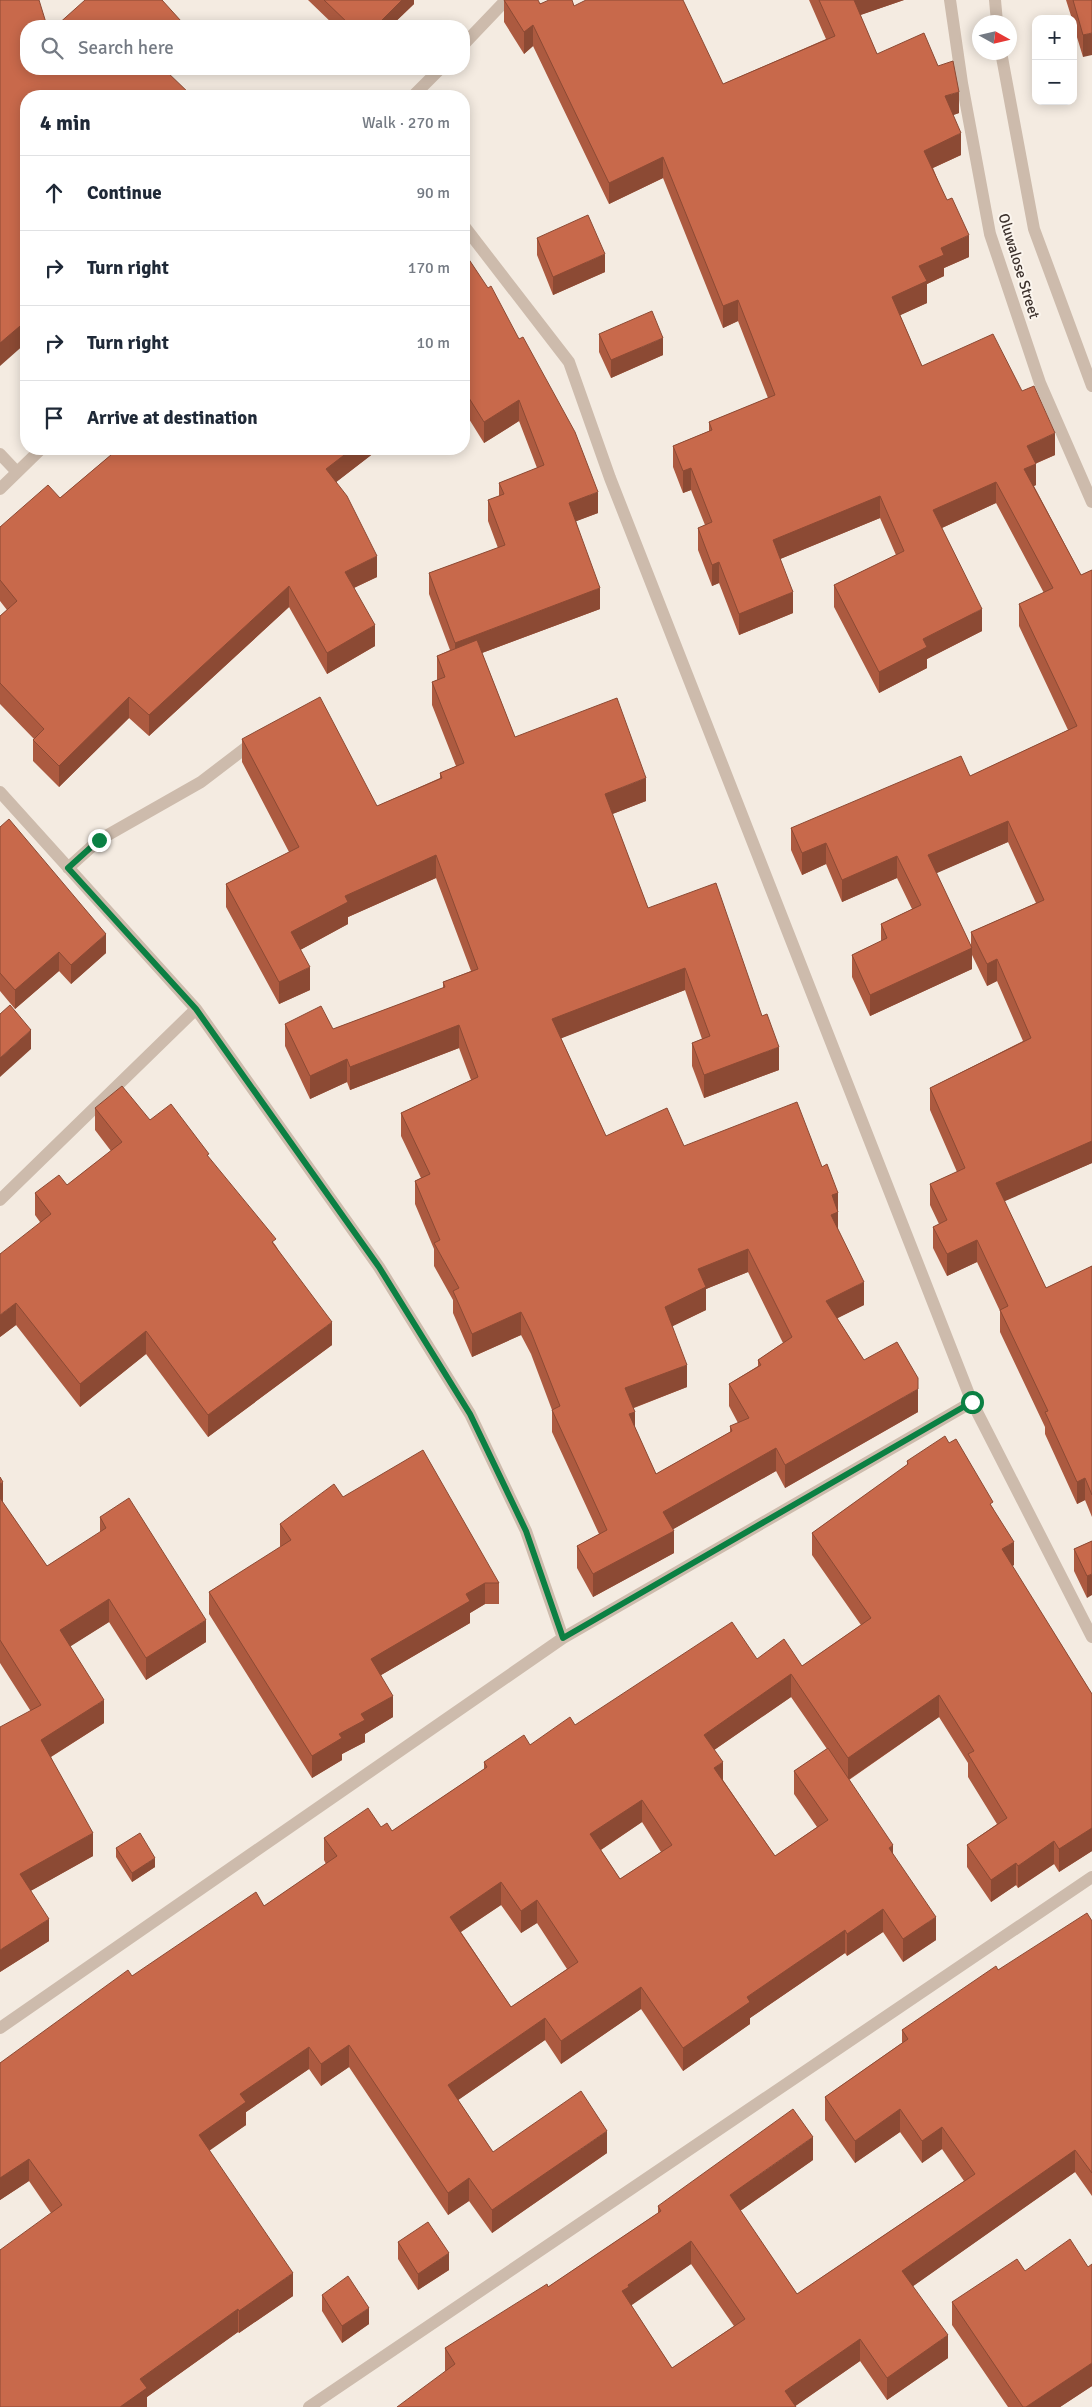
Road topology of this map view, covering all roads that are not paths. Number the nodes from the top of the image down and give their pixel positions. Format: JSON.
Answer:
{"nodes":[{"id":1,"x":506,"y":0,"type":"edge"},
{"id":2,"x":950,"y":0,"type":"edge"},
{"id":3,"x":994,"y":0,"type":"edge"},
{"id":4,"x":996,"y":15,"type":"edge"},
{"id":5,"x":470,"y":38,"type":"edge"},
{"id":6,"x":1002,"y":60,"type":"edge"},
{"id":7,"x":434,"y":75,"type":"edge"},
{"id":8,"x":419,"y":90,"type":"edge"},
{"id":9,"x":470,"y":234,"type":"edge"},
{"id":10,"x":1092,"y":386,"type":"edge"},
{"id":11,"x":0,"y":454,"type":"edge"},
{"id":12,"x":35,"y":455,"type":"edge"},
{"id":13,"x":17,"y":472,"type":"junction"},
{"id":14,"x":0,"y":489,"type":"edge"},
{"id":15,"x":1092,"y":502,"type":"edge"},
{"id":16,"x":263,"y":735,"type":"edge"},
{"id":17,"x":0,"y":792,"type":"edge"},
{"id":18,"x":68,"y":868,"type":"junction"},
{"id":19,"x":196,"y":1009,"type":"junction"},
{"id":20,"x":0,"y":1200,"type":"edge"},
{"id":21,"x":972,"y":1402,"type":"junction"},
{"id":22,"x":1092,"y":1637,"type":"edge"},
{"id":23,"x":563,"y":1638,"type":"junction"},
{"id":24,"x":1092,"y":1877,"type":"edge"},
{"id":25,"x":0,"y":2028,"type":"edge"},
{"id":26,"x":308,"y":2407,"type":"edge"}],
"edges":[{"from":1,"to":5,"type":"street"},
{"from":2,"to":15,"type":"street","name":"Oluwalose Street"},
{"from":3,"to":4,"type":"street"},
{"from":6,"to":10,"type":"street","name":"Oluwalose Street"},
{"from":7,"to":8,"type":"street"},
{"from":9,"to":21,"type":"street"},
{"from":11,"to":13,"type":"street"},
{"from":12,"to":13,"type":"street"},
{"from":13,"to":14,"type":"street"},
{"from":16,"to":18,"type":"street"},
{"from":17,"to":18,"type":"street"},
{"from":18,"to":19,"type":"street"},
{"from":19,"to":20,"type":"street"},
{"from":19,"to":23,"type":"street"},
{"from":21,"to":22,"type":"street"},
{"from":21,"to":23,"type":"street"},
{"from":23,"to":25,"type":"street"},
{"from":24,"to":26,"type":"street"}]}
